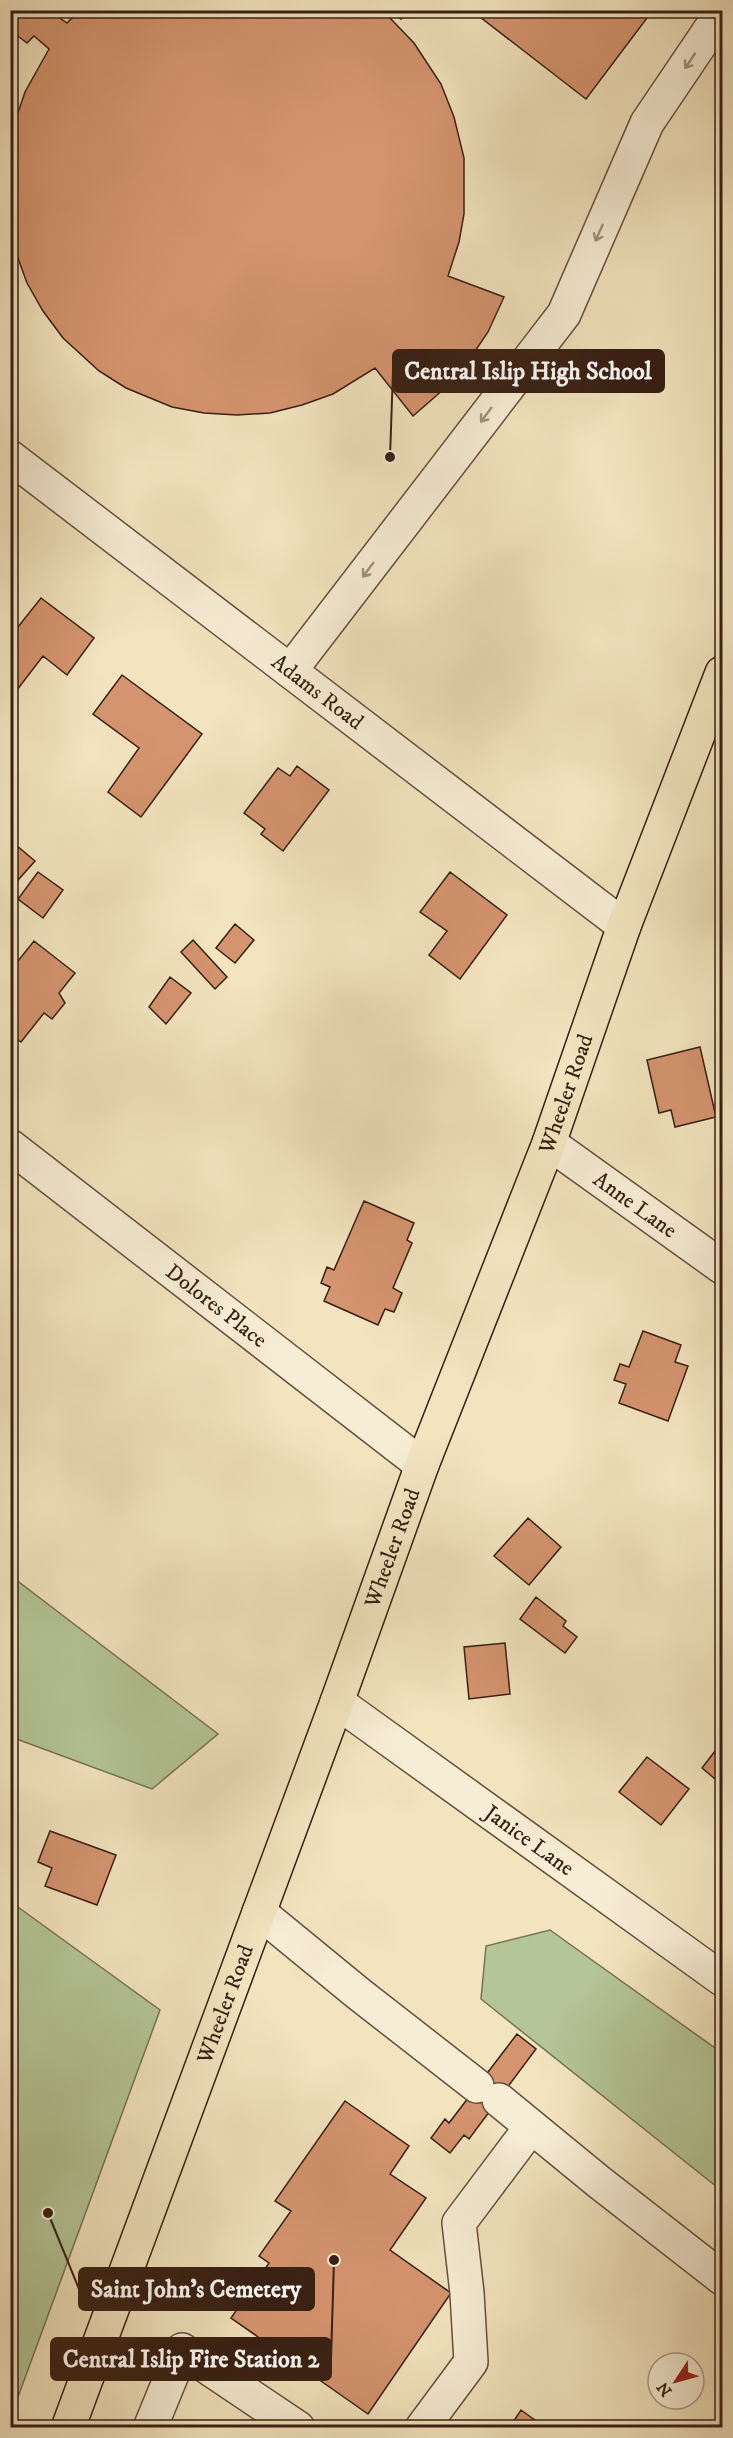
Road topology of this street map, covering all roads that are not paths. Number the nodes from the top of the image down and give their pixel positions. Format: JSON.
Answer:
{"nodes":[{"id":1,"x":723,"y":12,"type":"edge"},
{"id":2,"x":10,"y":457,"type":"edge"},
{"id":3,"x":290,"y":671,"type":"junction"},
{"id":4,"x":723,"y":673,"type":"edge"},
{"id":5,"x":624,"y":926,"type":"junction"},
{"id":6,"x":549,"y":1143,"type":"junction"},
{"id":7,"x":10,"y":1146,"type":"edge"},
{"id":8,"x":723,"y":1267,"type":"edge"},
{"id":9,"x":422,"y":1465,"type":"junction"},
{"id":10,"x":337,"y":1702,"type":"junction"},
{"id":11,"x":260,"y":1912,"type":"junction"},
{"id":12,"x":723,"y":1979,"type":"edge"},
{"id":13,"x":531,"y":2127,"type":"junction"},
{"id":14,"x":723,"y":2277,"type":"edge"},
{"id":15,"x":68,"y":2427,"type":"edge"},
{"id":16,"x":150,"y":2427,"type":"edge"},
{"id":17,"x":298,"y":2427,"type":"edge"},
{"id":18,"x":422,"y":2427,"type":"edge"}],
"edges":[{"from":1,"to":3,"type":"street","one_way":true},
{"from":2,"to":3,"type":"street","name":"Adams Road"},
{"from":3,"to":5,"type":"street","name":"Adams Road"},
{"from":4,"to":5,"type":"main road","name":"Wheeler Road"},
{"from":5,"to":6,"type":"main road","name":"Wheeler Road"},
{"from":6,"to":8,"type":"street","name":"Anne Lane"},
{"from":6,"to":9,"type":"main road","name":"Wheeler Road"},
{"from":7,"to":9,"type":"street","name":"Dolores Place"},
{"from":9,"to":10,"type":"main road","name":"Wheeler Road"},
{"from":10,"to":11,"type":"main road","name":"Wheeler Road"},
{"from":10,"to":12,"type":"street","name":"Janice Lane"},
{"from":11,"to":13,"type":"street"},
{"from":11,"to":15,"type":"main road","name":"Wheeler Road"},
{"from":13,"to":14,"type":"street"},
{"from":13,"to":18,"type":"street"},
{"from":16,"to":17,"type":"street"}]}
